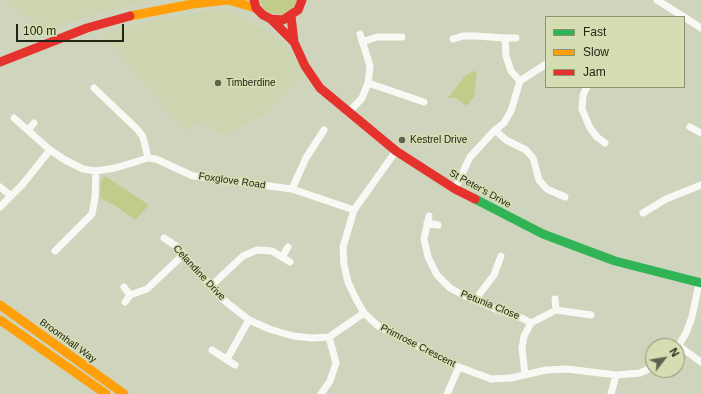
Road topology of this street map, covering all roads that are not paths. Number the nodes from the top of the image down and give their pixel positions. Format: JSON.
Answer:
{"nodes":[{"id":1,"x":228,"y":0,"type":"edge"},
{"id":2,"x":657,"y":0,"type":"edge"},
{"id":3,"x":304,"y":1,"type":"edge"},
{"id":4,"x":255,"y":4,"type":"edge"},
{"id":5,"x":291,"y":16,"type":"junction"},
{"id":6,"x":682,"y":16,"type":"edge"},
{"id":7,"x":685,"y":18,"type":"edge"},
{"id":8,"x":271,"y":19,"type":"junction"},
{"id":9,"x":701,"y":28,"type":"edge"},
{"id":10,"x":360,"y":34,"type":"dead end"},
{"id":11,"x":402,"y":38,"type":"dead end"},
{"id":12,"x":505,"y":38,"type":"junction"},
{"id":13,"x":516,"y":38,"type":"dead end"},
{"id":14,"x":453,"y":39,"type":"dead end"},
{"id":15,"x":294,"y":42,"type":"junction"},
{"id":16,"x":362,"y":42,"type":"junction"},
{"id":17,"x":0,"y":62,"type":"edge"},
{"id":18,"x":545,"y":65,"type":"edge"},
{"id":19,"x":520,"y":81,"type":"junction"},
{"id":20,"x":368,"y":83,"type":"junction"},
{"id":21,"x":94,"y":88,"type":"dead end"},
{"id":22,"x":586,"y":88,"type":"edge"},
{"id":23,"x":424,"y":102,"type":"dead end"},
{"id":24,"x":348,"y":113,"type":"junction"},
{"id":25,"x":14,"y":118,"type":"dead end"},
{"id":26,"x":34,"y":123,"type":"dead end"},
{"id":27,"x":690,"y":127,"type":"dead end"},
{"id":28,"x":28,"y":130,"type":"junction"},
{"id":29,"x":324,"y":130,"type":"dead end"},
{"id":30,"x":495,"y":130,"type":"junction"},
{"id":31,"x":701,"y":133,"type":"edge"},
{"id":32,"x":605,"y":143,"type":"dead end"},
{"id":33,"x":50,"y":150,"type":"junction"},
{"id":34,"x":396,"y":151,"type":"junction"},
{"id":35,"x":148,"y":158,"type":"junction"},
{"id":36,"x":96,"y":171,"type":"junction"},
{"id":37,"x":701,"y":186,"type":"edge"},
{"id":38,"x":0,"y":187,"type":"edge"},
{"id":39,"x":455,"y":189,"type":"junction"},
{"id":40,"x":292,"y":190,"type":"junction"},
{"id":41,"x":10,"y":195,"type":"junction"},
{"id":42,"x":565,"y":197,"type":"dead end"},
{"id":43,"x":0,"y":207,"type":"edge"},
{"id":44,"x":354,"y":210,"type":"junction"},
{"id":45,"x":643,"y":213,"type":"dead end"},
{"id":46,"x":438,"y":225,"type":"dead end"},
{"id":47,"x":164,"y":238,"type":"dead end"},
{"id":48,"x":288,"y":247,"type":"dead end"},
{"id":49,"x":55,"y":250,"type":"dead end"},
{"id":50,"x":183,"y":255,"type":"junction"},
{"id":51,"x":501,"y":256,"type":"dead end"},
{"id":52,"x":282,"y":257,"type":"junction"},
{"id":53,"x":290,"y":262,"type":"dead end"},
{"id":54,"x":700,"y":283,"type":"edge"},
{"id":55,"x":211,"y":286,"type":"junction"},
{"id":56,"x":124,"y":287,"type":"dead end"},
{"id":57,"x":130,"y":295,"type":"junction"},
{"id":58,"x":555,"y":299,"type":"dead end"},
{"id":59,"x":475,"y":300,"type":"junction"},
{"id":60,"x":125,"y":302,"type":"dead end"},
{"id":61,"x":0,"y":305,"type":"edge"},
{"id":62,"x":556,"y":310,"type":"junction"},
{"id":63,"x":364,"y":313,"type":"junction"},
{"id":64,"x":591,"y":315,"type":"dead end"},
{"id":65,"x":0,"y":320,"type":"edge"},
{"id":66,"x":249,"y":320,"type":"junction"},
{"id":67,"x":531,"y":323,"type":"junction"},
{"id":68,"x":329,"y":337,"type":"junction"},
{"id":69,"x":682,"y":338,"type":"edge"},
{"id":70,"x":212,"y":350,"type":"dead end"},
{"id":71,"x":685,"y":352,"type":"edge"},
{"id":72,"x":227,"y":359,"type":"junction"},
{"id":73,"x":701,"y":362,"type":"edge"},
{"id":74,"x":235,"y":365,"type":"dead end"},
{"id":75,"x":459,"y":366,"type":"junction"},
{"id":76,"x":645,"y":371,"type":"edge"},
{"id":77,"x":525,"y":375,"type":"junction"},
{"id":78,"x":616,"y":376,"type":"junction"},
{"id":79,"x":106,"y":394,"type":"edge"},
{"id":80,"x":124,"y":394,"type":"edge"},
{"id":81,"x":321,"y":394,"type":"edge"},
{"id":82,"x":447,"y":394,"type":"edge"},
{"id":83,"x":611,"y":394,"type":"edge"}],
"edges":[{"from":1,"to":4,"type":"main road"},
{"from":1,"to":17,"type":"main road"},
{"from":2,"to":6,"type":"street"},
{"from":3,"to":5,"type":"main road"},
{"from":4,"to":8,"type":"main road","name":"St Peter's Drive"},
{"from":5,"to":8,"type":"main road"},
{"from":5,"to":15,"type":"main road","name":"St Peter's Drive"},
{"from":7,"to":9,"type":"street"},
{"from":8,"to":15,"type":"main road","name":"St Peter's Drive"},
{"from":10,"to":16,"type":"street"},
{"from":11,"to":16,"type":"street"},
{"from":12,"to":13,"type":"street"},
{"from":12,"to":14,"type":"street"},
{"from":12,"to":19,"type":"street"},
{"from":15,"to":24,"type":"main road","name":"St Peter's Drive"},
{"from":16,"to":20,"type":"street"},
{"from":18,"to":19,"type":"street"},
{"from":19,"to":30,"type":"street"},
{"from":20,"to":23,"type":"street"},
{"from":20,"to":24,"type":"street"},
{"from":21,"to":35,"type":"street"},
{"from":22,"to":32,"type":"street"},
{"from":24,"to":34,"type":"main road","name":"St Peter's Drive"},
{"from":25,"to":28,"type":"street"},
{"from":26,"to":28,"type":"street"},
{"from":27,"to":31,"type":"street"},
{"from":28,"to":33,"type":"street"},
{"from":29,"to":40,"type":"street"},
{"from":30,"to":39,"type":"street"},
{"from":30,"to":42,"type":"street"},
{"from":33,"to":36,"type":"street"},
{"from":33,"to":41,"type":"street"},
{"from":34,"to":39,"type":"main road","name":"St Peter's Drive"},
{"from":34,"to":44,"type":"street","name":"Primrose Crescent"},
{"from":35,"to":36,"type":"street"},
{"from":35,"to":40,"type":"street","name":"Foxglove Road"},
{"from":36,"to":49,"type":"street"},
{"from":37,"to":45,"type":"street"},
{"from":38,"to":41,"type":"street"},
{"from":39,"to":54,"type":"main road","name":"St Peter's Drive"},
{"from":40,"to":44,"type":"street","name":"Foxglove Road"},
{"from":41,"to":43,"type":"street"},
{"from":44,"to":63,"type":"street","name":"Primrose Crescent"},
{"from":46,"to":59,"type":"street","name":"Petunia Close"},
{"from":47,"to":50,"type":"street","name":"Celandine Drive"},
{"from":48,"to":52,"type":"street"},
{"from":50,"to":55,"type":"street","name":"Celandine Drive"},
{"from":50,"to":57,"type":"street"},
{"from":51,"to":59,"type":"street"},
{"from":52,"to":53,"type":"street"},
{"from":52,"to":55,"type":"street"},
{"from":54,"to":69,"type":"street"},
{"from":55,"to":66,"type":"street","name":"Celandine Drive"},
{"from":56,"to":57,"type":"street"},
{"from":57,"to":60,"type":"street"},
{"from":58,"to":62,"type":"street"},
{"from":59,"to":67,"type":"street","name":"Petunia Close"},
{"from":61,"to":80,"type":"main road","name":"Broomhall Way"},
{"from":62,"to":64,"type":"street"},
{"from":62,"to":67,"type":"street"},
{"from":63,"to":68,"type":"street"},
{"from":63,"to":75,"type":"street","name":"Primrose Crescent"},
{"from":65,"to":79,"type":"main road"},
{"from":66,"to":68,"type":"street","name":"Celandine Drive"},
{"from":66,"to":72,"type":"street"},
{"from":67,"to":77,"type":"street"},
{"from":68,"to":81,"type":"street"},
{"from":70,"to":72,"type":"street"},
{"from":71,"to":73,"type":"street"},
{"from":72,"to":74,"type":"street"},
{"from":75,"to":77,"type":"street","name":"Primrose Crescent"},
{"from":75,"to":82,"type":"street"},
{"from":76,"to":78,"type":"street","name":"Primrose Crescent"},
{"from":77,"to":78,"type":"street","name":"Primrose Crescent"},
{"from":78,"to":83,"type":"street"}]}
